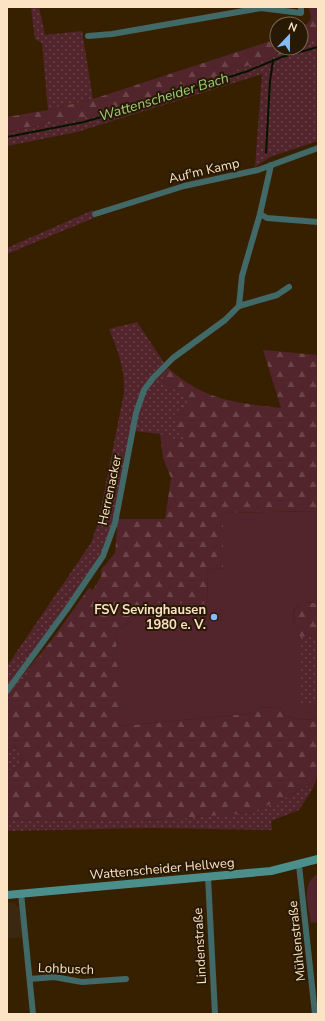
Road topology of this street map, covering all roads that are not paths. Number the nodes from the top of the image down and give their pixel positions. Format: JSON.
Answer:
{"nodes":[{"id":1,"x":301,"y":7,"type":"edge"},
{"id":2,"x":88,"y":36,"type":"dead end"},
{"id":3,"x":318,"y":148,"type":"edge"},
{"id":4,"x":271,"y":165,"type":"junction"},
{"id":5,"x":96,"y":214,"type":"dead end"},
{"id":6,"x":260,"y":214,"type":"junction"},
{"id":7,"x":318,"y":222,"type":"edge"},
{"id":8,"x":288,"y":287,"type":"dead end"},
{"id":9,"x":239,"y":306,"type":"junction"},
{"id":10,"x":7,"y":691,"type":"edge"},
{"id":11,"x":318,"y":859,"type":"edge"},
{"id":12,"x":299,"y":865,"type":"junction"},
{"id":13,"x":208,"y":877,"type":"junction"},
{"id":14,"x":21,"y":893,"type":"junction"},
{"id":15,"x":7,"y":895,"type":"edge"},
{"id":16,"x":30,"y":979,"type":"junction"},
{"id":17,"x":126,"y":979,"type":"dead end"},
{"id":18,"x":33,"y":1014,"type":"edge"},
{"id":19,"x":215,"y":1014,"type":"edge"},
{"id":20,"x":315,"y":1014,"type":"edge"}],
"edges":[{"from":1,"to":2,"type":"street"},
{"from":3,"to":4,"type":"street","name":"Auf'm Kamp"},
{"from":4,"to":5,"type":"street","name":"Auf'm Kamp"},
{"from":4,"to":6,"type":"street"},
{"from":6,"to":7,"type":"street"},
{"from":6,"to":9,"type":"street"},
{"from":8,"to":9,"type":"street","name":"Herrenacker"},
{"from":9,"to":10,"type":"street","name":"Herrenacker"},
{"from":11,"to":12,"type":"main road","name":"Wattenscheider Hellweg"},
{"from":12,"to":13,"type":"main road","name":"Wattenscheider Hellweg"},
{"from":12,"to":20,"type":"street","name":"Mühlenstraße"},
{"from":13,"to":14,"type":"main road","name":"Wattenscheider Hellweg"},
{"from":13,"to":19,"type":"street","name":"Lindenstraße"},
{"from":14,"to":15,"type":"main road","name":"Wattenscheider Hellweg"},
{"from":14,"to":16,"type":"street"},
{"from":16,"to":17,"type":"street","name":"Lohbusch"},
{"from":16,"to":18,"type":"street"}]}
